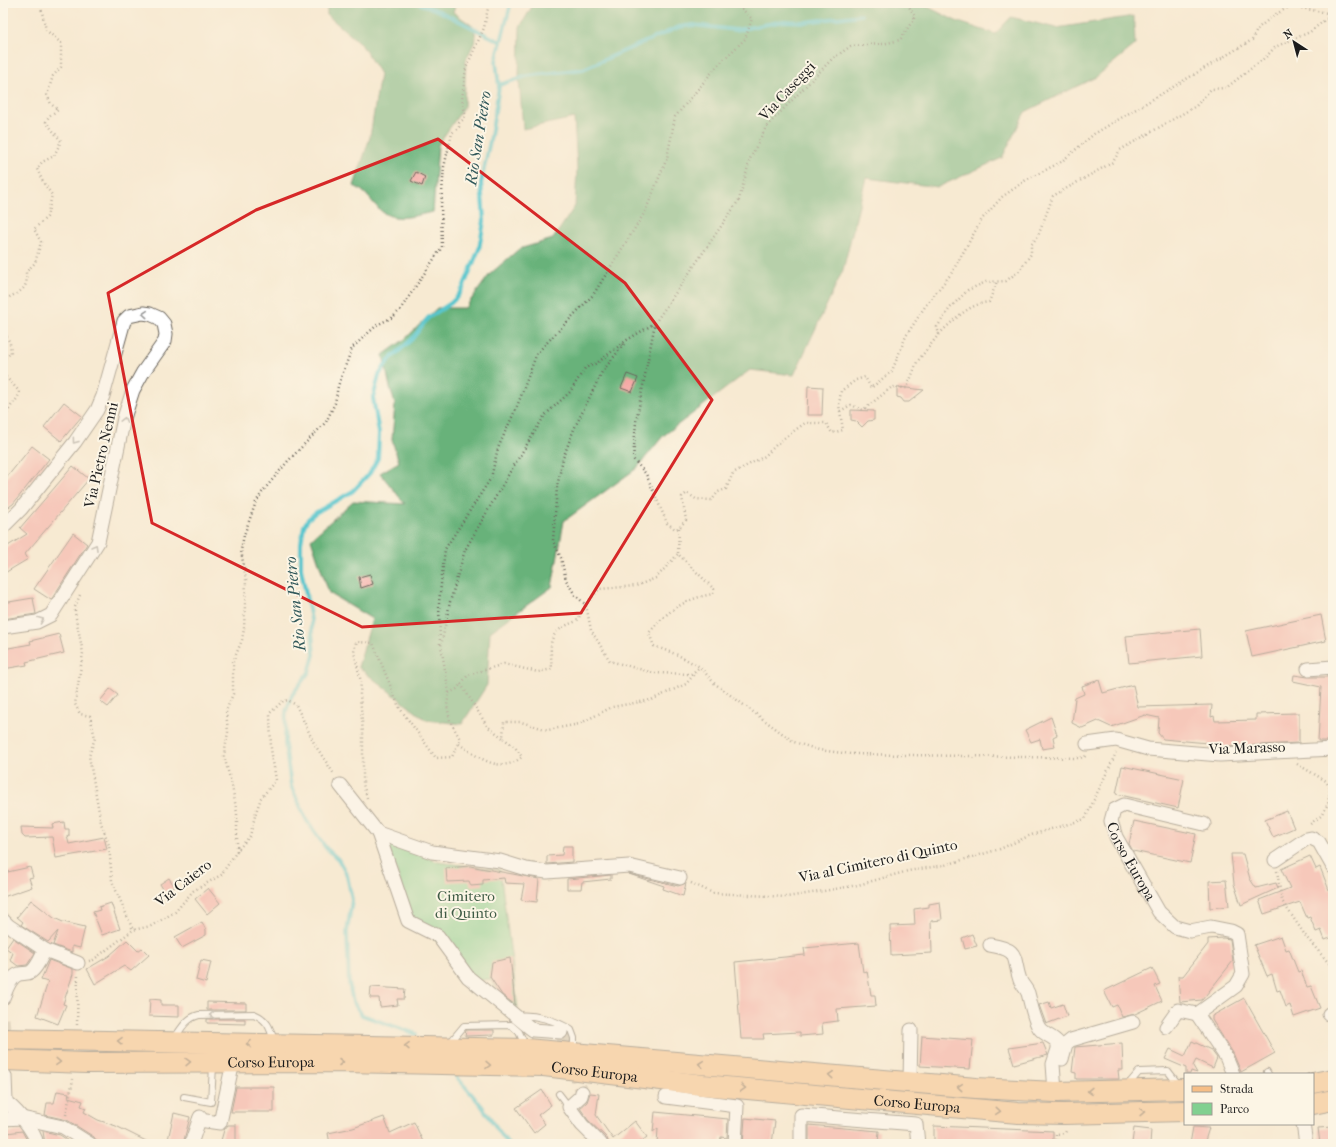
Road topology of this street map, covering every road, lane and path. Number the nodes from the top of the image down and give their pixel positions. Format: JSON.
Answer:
{"nodes":[{"id":1,"x":40,"y":3,"type":"edge"},
{"id":2,"x":489,"y":3,"type":"edge"},
{"id":3,"x":736,"y":3,"type":"edge"},
{"id":4,"x":907,"y":3,"type":"edge"},
{"id":5,"x":1333,"y":14,"type":"edge"},
{"id":6,"x":1333,"y":18,"type":"edge"},
{"id":7,"x":997,"y":281,"type":"junction"},
{"id":8,"x":3,"y":302,"type":"edge"},
{"id":9,"x":655,"y":323,"type":"junction"},
{"id":10,"x":3,"y":329,"type":"edge"},
{"id":11,"x":939,"y":334,"type":"junction"},
{"id":12,"x":627,"y":340,"type":"junction"},
{"id":13,"x":3,"y":359,"type":"edge"},
{"id":14,"x":3,"y":374,"type":"edge"},
{"id":15,"x":840,"y":411,"type":"junction"},
{"id":16,"x":3,"y":419,"type":"edge"},
{"id":17,"x":3,"y":527,"type":"edge"},
{"id":18,"x":679,"y":528,"type":"junction"},
{"id":19,"x":678,"y":554,"type":"junction"},
{"id":20,"x":74,"y":580,"type":"junction"},
{"id":21,"x":586,"y":605,"type":"junction"},
{"id":22,"x":3,"y":627,"type":"edge"},
{"id":23,"x":441,"y":646,"type":"junction"},
{"id":24,"x":700,"y":667,"type":"junction"},
{"id":25,"x":1333,"y":668,"type":"edge"},
{"id":26,"x":1308,"y":669,"type":"dead end"},
{"id":27,"x":461,"y":684,"type":"junction"},
{"id":28,"x":449,"y":694,"type":"junction"},
{"id":29,"x":503,"y":738,"type":"junction"},
{"id":30,"x":459,"y":744,"type":"junction"},
{"id":31,"x":1090,"y":749,"type":"joint"},
{"id":32,"x":1333,"y":749,"type":"edge"},
{"id":33,"x":1112,"y":751,"type":"dead end"},
{"id":34,"x":1293,"y":762,"type":"dead end"},
{"id":35,"x":340,"y":785,"type":"joint"},
{"id":36,"x":369,"y":803,"type":"dead end"},
{"id":37,"x":1204,"y":824,"type":"dead end"},
{"id":38,"x":1303,"y":829,"type":"dead end"},
{"id":39,"x":378,"y":833,"type":"junction"},
{"id":40,"x":237,"y":850,"type":"junction"},
{"id":41,"x":1275,"y":860,"type":"joint"},
{"id":42,"x":1333,"y":867,"type":"edge"},
{"id":43,"x":680,"y":878,"type":"joint"},
{"id":44,"x":3,"y":920,"type":"edge"},
{"id":45,"x":133,"y":930,"type":"junction"},
{"id":46,"x":990,"y":945,"type":"dead end"},
{"id":47,"x":45,"y":950,"type":"junction"},
{"id":48,"x":78,"y":963,"type":"junction"},
{"id":49,"x":1333,"y":968,"type":"edge"},
{"id":50,"x":3,"y":998,"type":"edge"},
{"id":51,"x":1197,"y":1014,"type":"junction"},
{"id":52,"x":514,"y":1016,"type":"junction"},
{"id":53,"x":1133,"y":1022,"type":"dead end"},
{"id":54,"x":82,"y":1026,"type":"dead end"},
{"id":55,"x":1166,"y":1027,"type":"dead end"},
{"id":56,"x":911,"y":1030,"type":"dead end"},
{"id":57,"x":561,"y":1032,"type":"dead end"},
{"id":58,"x":3,"y":1039,"type":"edge"},
{"id":59,"x":172,"y":1042,"type":"junction"},
{"id":60,"x":284,"y":1050,"type":"junction"},
{"id":61,"x":574,"y":1052,"type":"junction"},
{"id":62,"x":448,"y":1056,"type":"junction"},
{"id":63,"x":223,"y":1062,"type":"junction"},
{"id":64,"x":4,"y":1068,"type":"edge"},
{"id":65,"x":1233,"y":1073,"type":"edge"},
{"id":66,"x":73,"y":1076,"type":"dead end"},
{"id":67,"x":1333,"y":1079,"type":"edge"},
{"id":68,"x":910,"y":1082,"type":"junction"},
{"id":69,"x":1314,"y":1082,"type":"edge"},
{"id":70,"x":1055,"y":1086,"type":"junction"},
{"id":71,"x":1183,"y":1089,"type":"edge"},
{"id":72,"x":582,"y":1092,"type":"dead end"},
{"id":73,"x":559,"y":1094,"type":"dead end"},
{"id":74,"x":184,"y":1097,"type":"dead end"},
{"id":75,"x":666,"y":1098,"type":"dead end"},
{"id":76,"x":1333,"y":1100,"type":"edge"},
{"id":77,"x":5,"y":1101,"type":"edge"},
{"id":78,"x":1314,"y":1104,"type":"edge"},
{"id":79,"x":570,"y":1107,"type":"junction"},
{"id":80,"x":1184,"y":1111,"type":"edge"},
{"id":81,"x":22,"y":1118,"type":"junction"},
{"id":82,"x":3,"y":1119,"type":"edge"},
{"id":83,"x":1303,"y":1125,"type":"edge"},
{"id":84,"x":63,"y":1127,"type":"junction"},
{"id":85,"x":37,"y":1144,"type":"edge"},
{"id":86,"x":90,"y":1144,"type":"edge"},
{"id":87,"x":191,"y":1144,"type":"edge"},
{"id":88,"x":601,"y":1144,"type":"edge"},
{"id":89,"x":735,"y":1144,"type":"edge"},
{"id":90,"x":801,"y":1144,"type":"edge"},
{"id":91,"x":918,"y":1144,"type":"edge"},
{"id":92,"x":1306,"y":1144,"type":"edge"}],
"edges":[{"from":1,"to":8,"type":"path"},
{"from":2,"to":40,"type":"path"},
{"from":3,"to":23,"type":"path"},
{"from":4,"to":9,"type":"path","name":"Via Caseggi"},
{"from":5,"to":15,"type":"path"},
{"from":6,"to":7,"type":"path"},
{"from":7,"to":11,"type":"path"},
{"from":7,"to":11,"type":"path"},
{"from":9,"to":12,"type":"path"},
{"from":9,"to":18,"type":"path"},
{"from":10,"to":13,"type":"path"},
{"from":11,"to":15,"type":"path"},
{"from":12,"to":21,"type":"path"},
{"from":12,"to":23,"type":"path"},
{"from":14,"to":16,"type":"path"},
{"from":15,"to":18,"type":"path"},
{"from":20,"to":17,"type":"street","name":"Via Pietro Nenni","one_way":true},
{"from":18,"to":19,"type":"path"},
{"from":19,"to":21,"type":"path"},
{"from":19,"to":24,"type":"path"},
{"from":22,"to":20,"type":"street","name":"Via Pietro Nenni","one_way":true},
{"from":20,"to":45,"type":"path"},
{"from":21,"to":24,"type":"path"},
{"from":21,"to":27,"type":"path"},
{"from":23,"to":28,"type":"path"},
{"from":24,"to":29,"type":"path"},
{"from":24,"to":31,"type":"path"},
{"from":25,"to":26,"type":"street"},
{"from":27,"to":28,"type":"path"},
{"from":27,"to":29,"type":"path"},
{"from":28,"to":30,"type":"path"},
{"from":29,"to":30,"type":"path"},
{"from":30,"to":36,"type":"path"},
{"from":31,"to":32,"type":"street"},
{"from":33,"to":43,"type":"path","name":"Via al Cimitero di Quinto"},
{"from":34,"to":38,"type":"path","name":"Via Marasso"},
{"from":35,"to":39,"type":"street"},
{"from":35,"to":40,"type":"path","name":"Via Caiero"},
{"from":37,"to":51,"type":"street","name":"Corso Europa"},
{"from":39,"to":43,"type":"street"},
{"from":39,"to":52,"type":"street"},
{"from":40,"to":45,"type":"path","name":"Via Caiero"},
{"from":41,"to":42,"type":"street"},
{"from":41,"to":49,"type":"path"},
{"from":44,"to":47,"type":"street"},
{"from":45,"to":48,"type":"path","name":"Via Caiero"},
{"from":46,"to":70,"type":"street"},
{"from":47,"to":48,"type":"street"},
{"from":47,"to":50,"type":"street"},
{"from":48,"to":54,"type":"path"},
{"from":51,"to":55,"type":"street"},
{"from":51,"to":65,"type":"street"},
{"from":52,"to":57,"type":"street"},
{"from":52,"to":61,"type":"lane"},
{"from":53,"to":70,"type":"street"},
{"from":56,"to":68,"type":"street"},
{"from":59,"to":58,"type":"main road","name":"Corso Europa","one_way":true},
{"from":60,"to":59,"type":"main road","name":"Corso Europa","one_way":true},
{"from":60,"to":59,"type":"lane","one_way":true},
{"from":60,"to":62,"type":"main road","name":"Corso Europa"},
{"from":60,"to":63,"type":"main road","name":"Corso Europa"},
{"from":61,"to":62,"type":"main road","name":"Corso Europa"},
{"from":68,"to":61,"type":"main road","name":"Corso Europa","one_way":true},
{"from":62,"to":80,"type":"main road","name":"Corso Europa","one_way":true},
{"from":64,"to":63,"type":"main road","name":"Corso Europa","one_way":true},
{"from":63,"to":74,"type":"lane"},
{"from":63,"to":87,"type":"street"},
{"from":64,"to":77,"type":"street"},
{"from":66,"to":84,"type":"path"},
{"from":67,"to":69,"type":"main road"},
{"from":70,"to":68,"type":"main road","name":"Corso Europa","one_way":true},
{"from":71,"to":70,"type":"main road","name":"Corso Europa","one_way":true},
{"from":72,"to":79,"type":"street"},
{"from":73,"to":79,"type":"lane"},
{"from":75,"to":89,"type":"street"},
{"from":76,"to":78,"type":"main road"},
{"from":77,"to":81,"type":"street"},
{"from":79,"to":88,"type":"street"},
{"from":81,"to":82,"type":"street"},
{"from":81,"to":84,"type":"street"},
{"from":81,"to":85,"type":"street"},
{"from":83,"to":92,"type":"street"},
{"from":84,"to":86,"type":"street"},
{"from":90,"to":91,"type":"street"}]}
